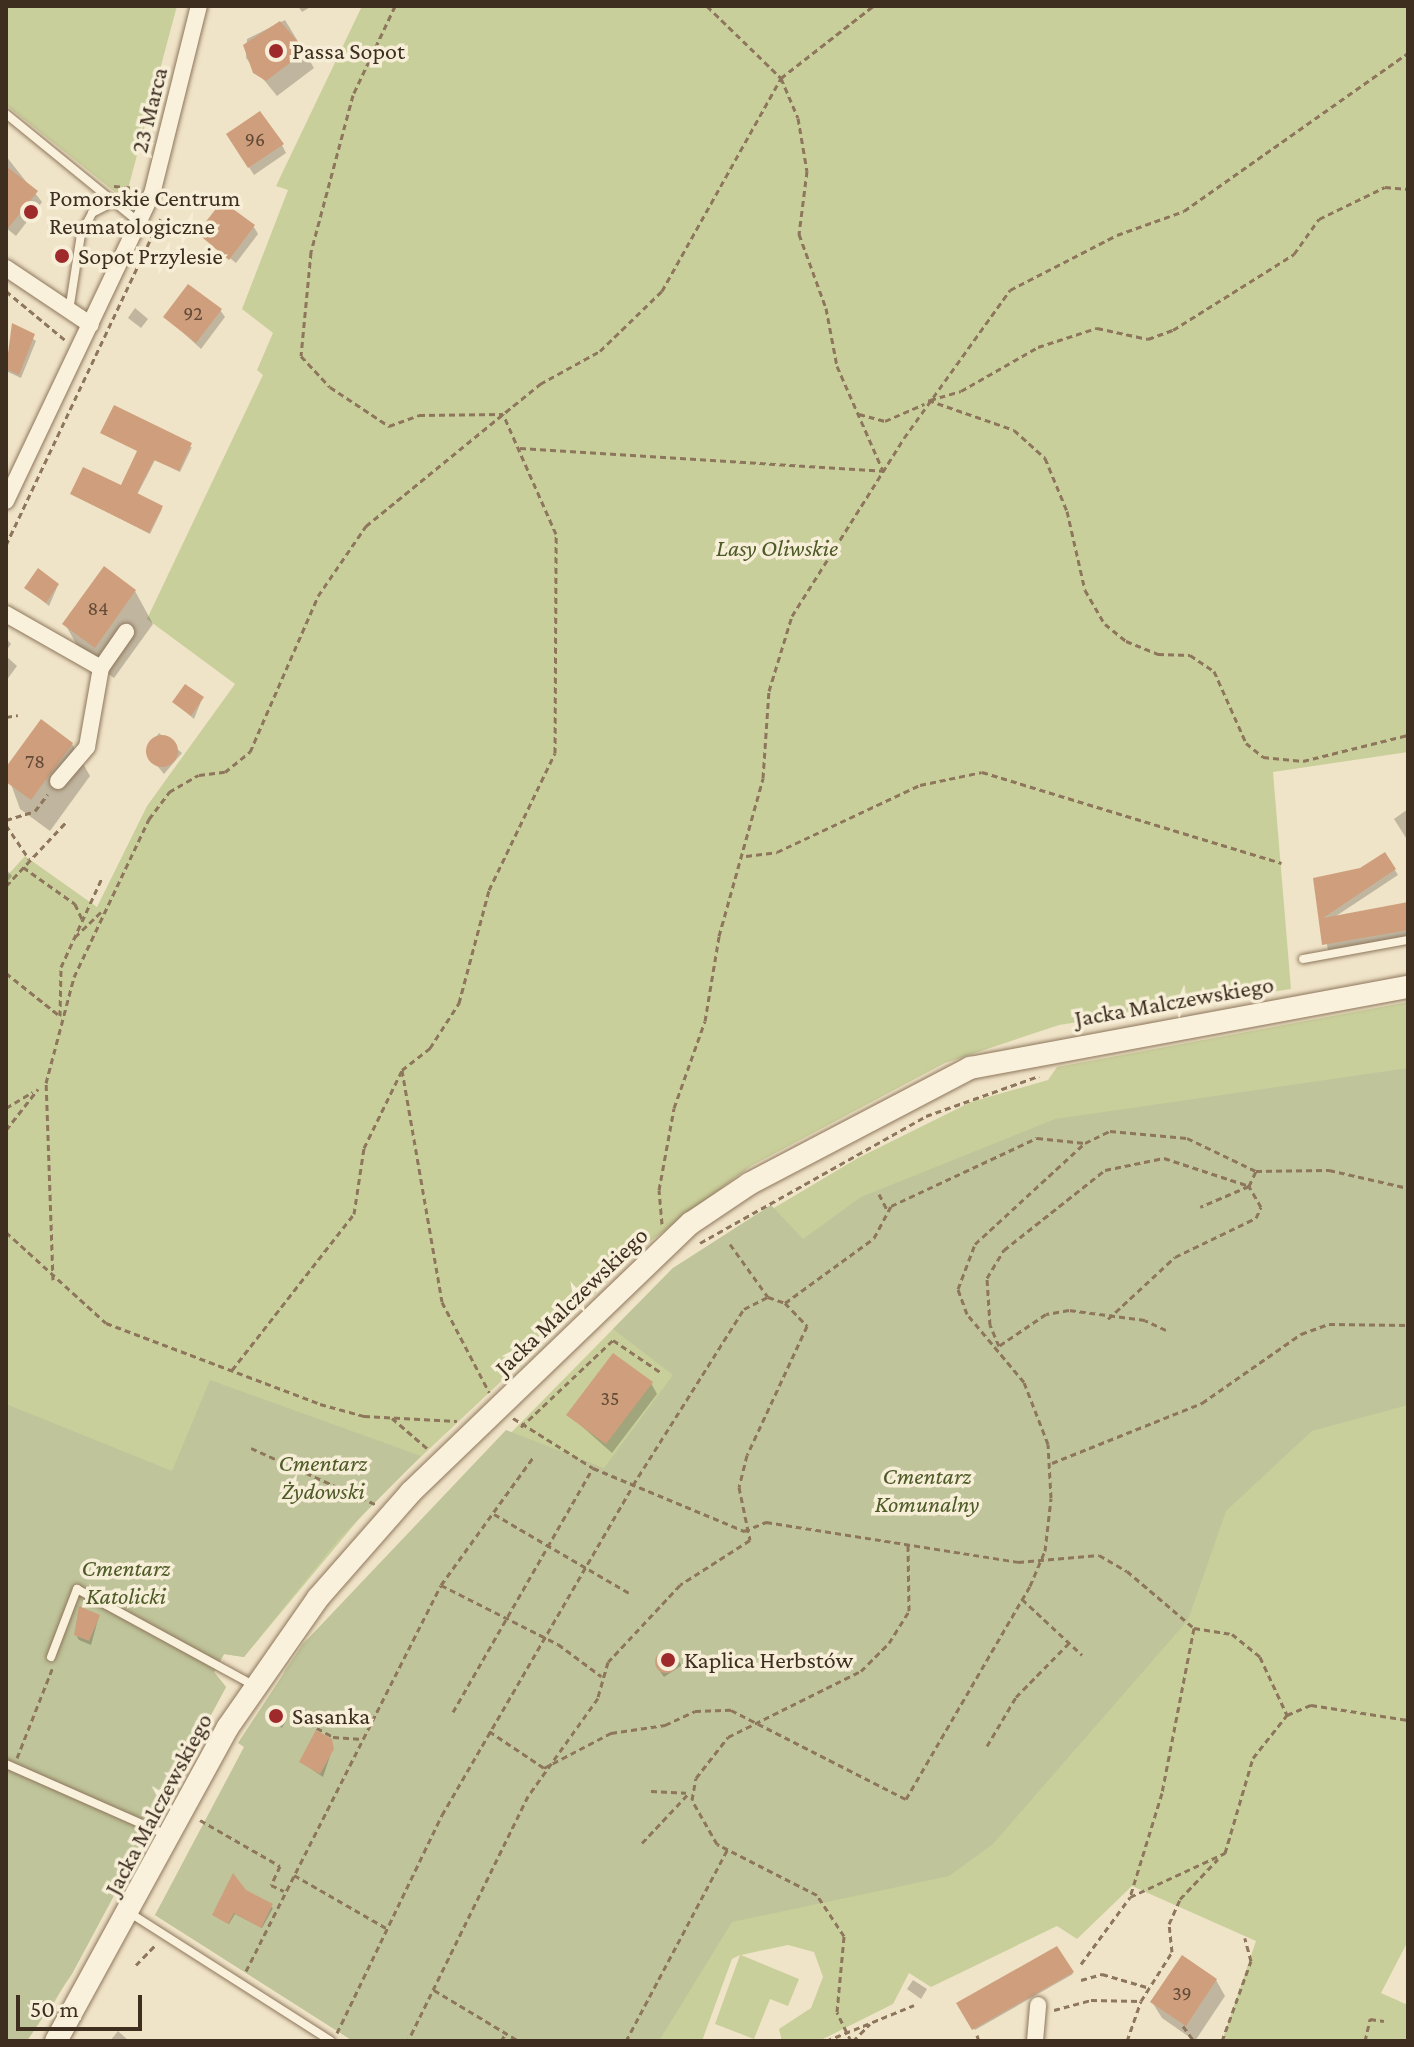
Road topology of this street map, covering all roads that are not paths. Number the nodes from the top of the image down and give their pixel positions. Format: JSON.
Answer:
{"nodes":[{"id":1,"x":199,"y":6,"type":"edge"},
{"id":2,"x":6,"y":114,"type":"edge"},
{"id":3,"x":114,"y":202,"type":"junction"},
{"id":4,"x":140,"y":223,"type":"junction"},
{"id":5,"x":9,"y":281,"type":"edge"},
{"id":6,"x":69,"y":312,"type":"junction"},
{"id":7,"x":91,"y":325,"type":"junction"},
{"id":8,"x":6,"y":501,"type":"edge"},
{"id":9,"x":6,"y":614,"type":"edge"},
{"id":10,"x":126,"y":632,"type":"dead end"},
{"id":11,"x":101,"y":668,"type":"junction"},
{"id":12,"x":58,"y":781,"type":"road end"},
{"id":13,"x":1408,"y":940,"type":"edge"},
{"id":14,"x":1303,"y":959,"type":"dead end"},
{"id":15,"x":1408,"y":987,"type":"edge"},
{"id":16,"x":51,"y":1657,"type":"road end"},
{"id":17,"x":254,"y":1686,"type":"junction"},
{"id":18,"x":10,"y":1765,"type":"edge"},
{"id":19,"x":169,"y":1836,"type":"junction"},
{"id":20,"x":129,"y":1912,"type":"junction"},
{"id":21,"x":1038,"y":2005,"type":"road end"},
{"id":22,"x":56,"y":2041,"type":"edge"},
{"id":23,"x":332,"y":2041,"type":"edge"},
{"id":24,"x":1035,"y":2041,"type":"edge"}],
"edges":[{"from":1,"to":4,"type":"street","name":"23 Marca"},
{"from":2,"to":3,"type":"lane"},
{"from":3,"to":4,"type":"lane"},
{"from":3,"to":6,"type":"lane"},
{"from":4,"to":7,"type":"street","name":"23 Marca"},
{"from":5,"to":6,"type":"street"},
{"from":6,"to":7,"type":"street"},
{"from":7,"to":8,"type":"street","name":"23 Marca"},
{"from":9,"to":11,"type":"street"},
{"from":10,"to":11,"type":"street"},
{"from":11,"to":12,"type":"street"},
{"from":13,"to":14,"type":"lane"},
{"from":15,"to":17,"type":"main road","name":"Jacka Malczewskiego"},
{"from":16,"to":17,"type":"lane"},
{"from":17,"to":19,"type":"main road","name":"Jacka Malczewskiego"},
{"from":18,"to":19,"type":"lane"},
{"from":19,"to":20,"type":"main road","name":"Jacka Malczewskiego"},
{"from":20,"to":22,"type":"main road","name":"Jacka Malczewskiego"},
{"from":20,"to":23,"type":"lane"},
{"from":21,"to":24,"type":"street"}]}
